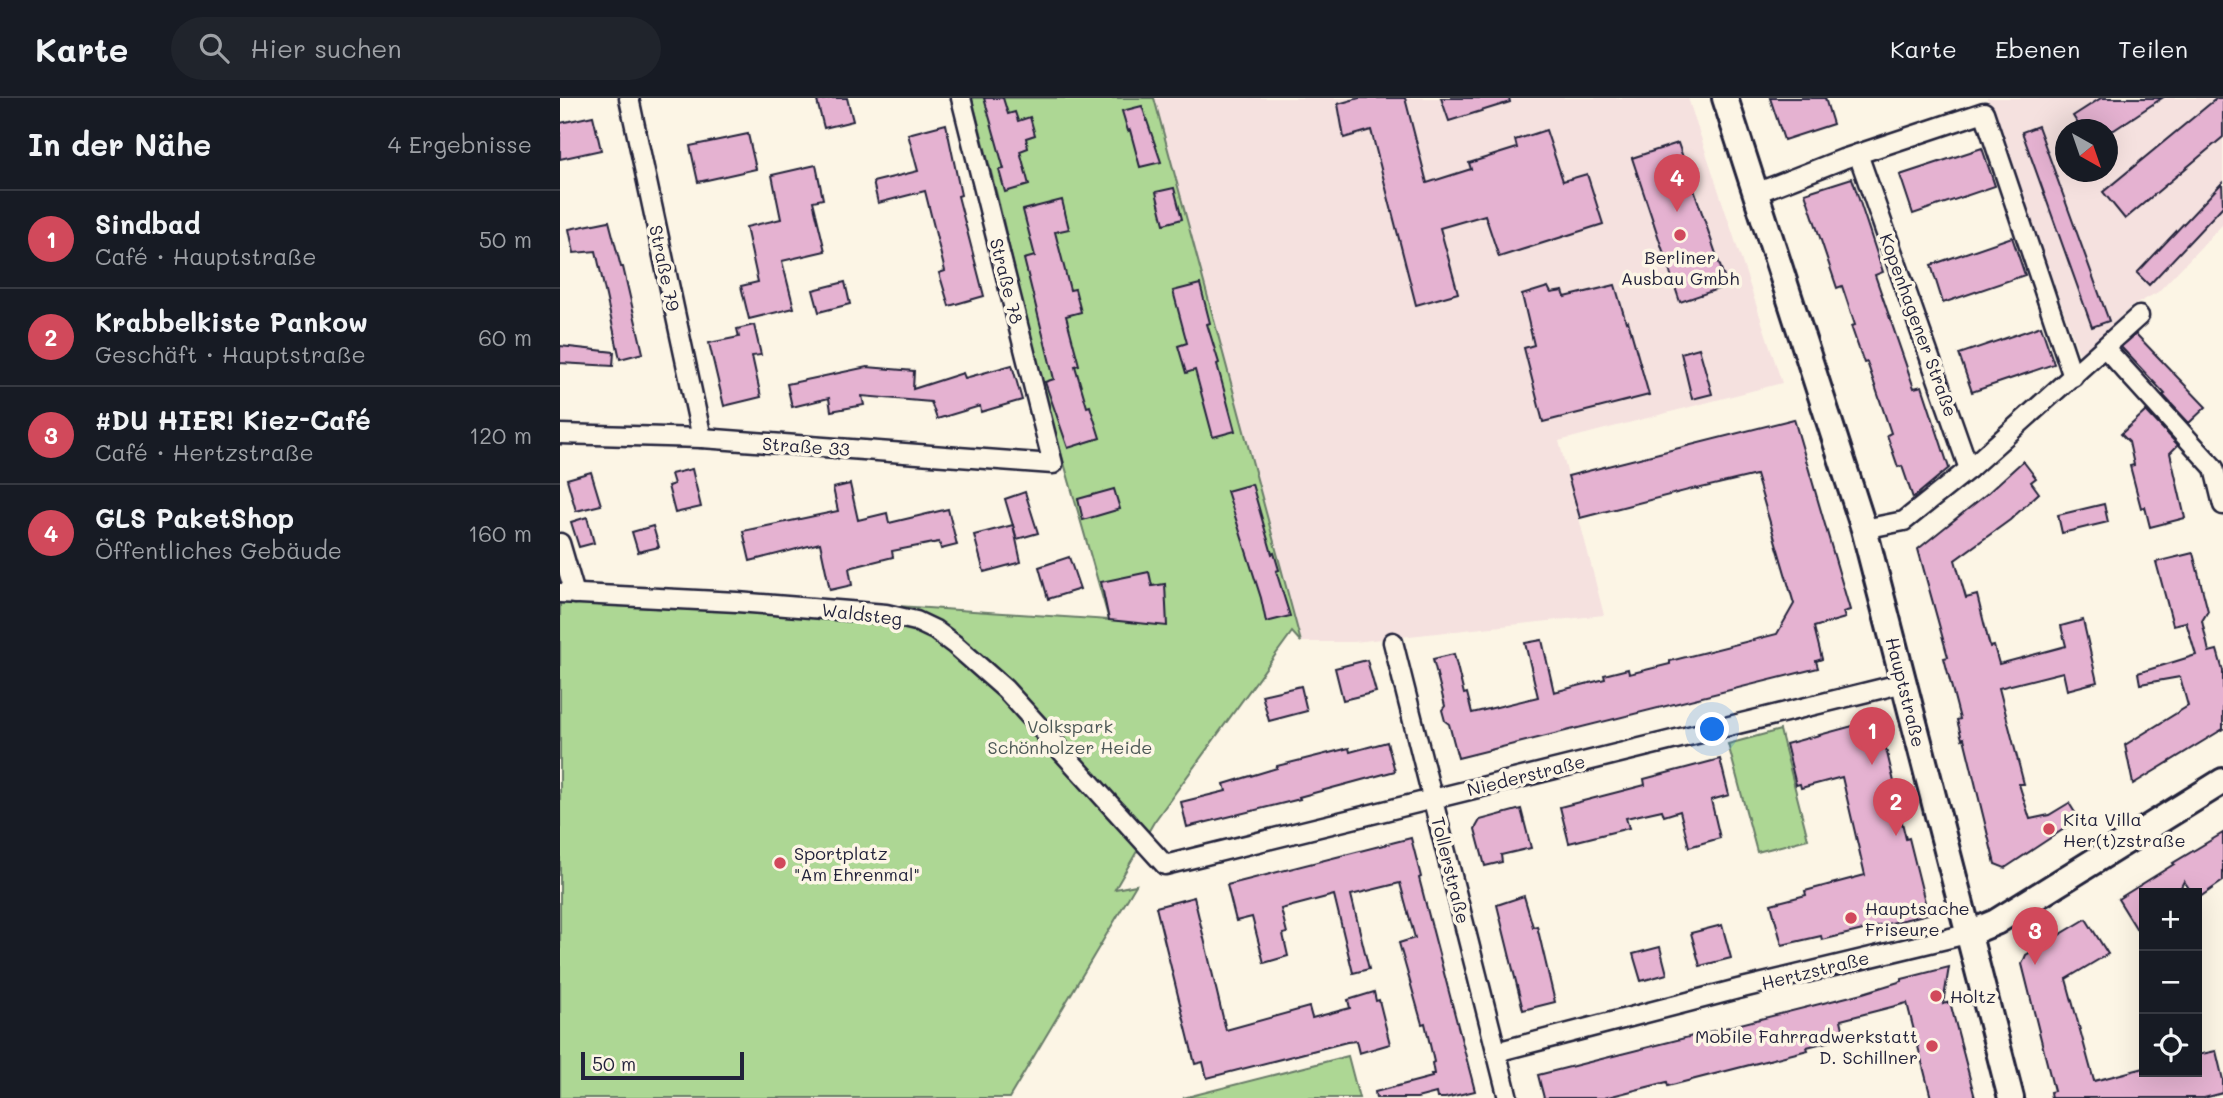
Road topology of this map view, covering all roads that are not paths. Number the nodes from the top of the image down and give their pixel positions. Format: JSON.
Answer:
{"nodes":[{"id":1,"x":629,"y":98,"type":"edge"},
{"id":2,"x":961,"y":98,"type":"edge"},
{"id":3,"x":1725,"y":98,"type":"edge"},
{"id":4,"x":1858,"y":154,"type":"junction"},
{"id":5,"x":1756,"y":193,"type":"junction"},
{"id":6,"x":2139,"y":316,"type":"dead end"},
{"id":7,"x":2105,"y":348,"type":"junction"},
{"id":8,"x":2073,"y":377,"type":"junction"},
{"id":9,"x":560,"y":434,"type":"edge"},
{"id":10,"x":702,"y":438,"type":"junction"},
{"id":11,"x":2218,"y":463,"type":"edge"},
{"id":12,"x":1053,"y":464,"type":"joint"},
{"id":13,"x":1969,"y":469,"type":"junction"},
{"id":14,"x":2223,"y":505,"type":"edge"},
{"id":15,"x":1864,"y":529,"type":"junction"},
{"id":16,"x":560,"y":543,"type":"edge"},
{"id":17,"x":568,"y":593,"type":"edge"},
{"id":18,"x":1394,"y":642,"type":"dead end"},
{"id":19,"x":1904,"y":682,"type":"junction"},
{"id":20,"x":2223,"y":781,"type":"edge"},
{"id":21,"x":1433,"y":799,"type":"junction"},
{"id":22,"x":1153,"y":852,"type":"joint"},
{"id":23,"x":1967,"y":933,"type":"junction"},
{"id":24,"x":1496,"y":1052,"type":"junction"},
{"id":25,"x":1508,"y":1098,"type":"edge"},
{"id":26,"x":2011,"y":1098,"type":"edge"}],
"edges":[{"from":1,"to":10,"type":"street","name":"Straße 79"},
{"from":2,"to":12,"type":"street","name":"Straße 78"},
{"from":3,"to":5,"type":"main road"},
{"from":4,"to":5,"type":"street"},
{"from":4,"to":8,"type":"street"},
{"from":4,"to":13,"type":"street","name":"Kopenhagener Straße"},
{"from":5,"to":15,"type":"main road"},
{"from":6,"to":7,"type":"street"},
{"from":7,"to":8,"type":"street"},
{"from":7,"to":11,"type":"street"},
{"from":8,"to":13,"type":"street"},
{"from":9,"to":10,"type":"street","name":"Straße 33"},
{"from":10,"to":12,"type":"street","name":"Straße 33"},
{"from":11,"to":14,"type":"street"},
{"from":13,"to":15,"type":"street"},
{"from":15,"to":19,"type":"main road","name":"Hauptstraße"},
{"from":16,"to":17,"type":"street"},
{"from":17,"to":22,"type":"street","name":"Waldsteg"},
{"from":18,"to":21,"type":"street","name":"Tollerstraße"},
{"from":19,"to":21,"type":"street","name":"Niederstraße"},
{"from":19,"to":23,"type":"main road","name":"Hauptstraße"},
{"from":20,"to":23,"type":"main road","name":"Hertzstraße"},
{"from":21,"to":22,"type":"street","name":"Niederstraße"},
{"from":21,"to":24,"type":"street","name":"Tollerstraße"},
{"from":23,"to":24,"type":"street","name":"Hertzstraße"},
{"from":23,"to":26,"type":"main road","name":"Hauptstraße"},
{"from":24,"to":25,"type":"street","name":"Tollerstraße"}]}
